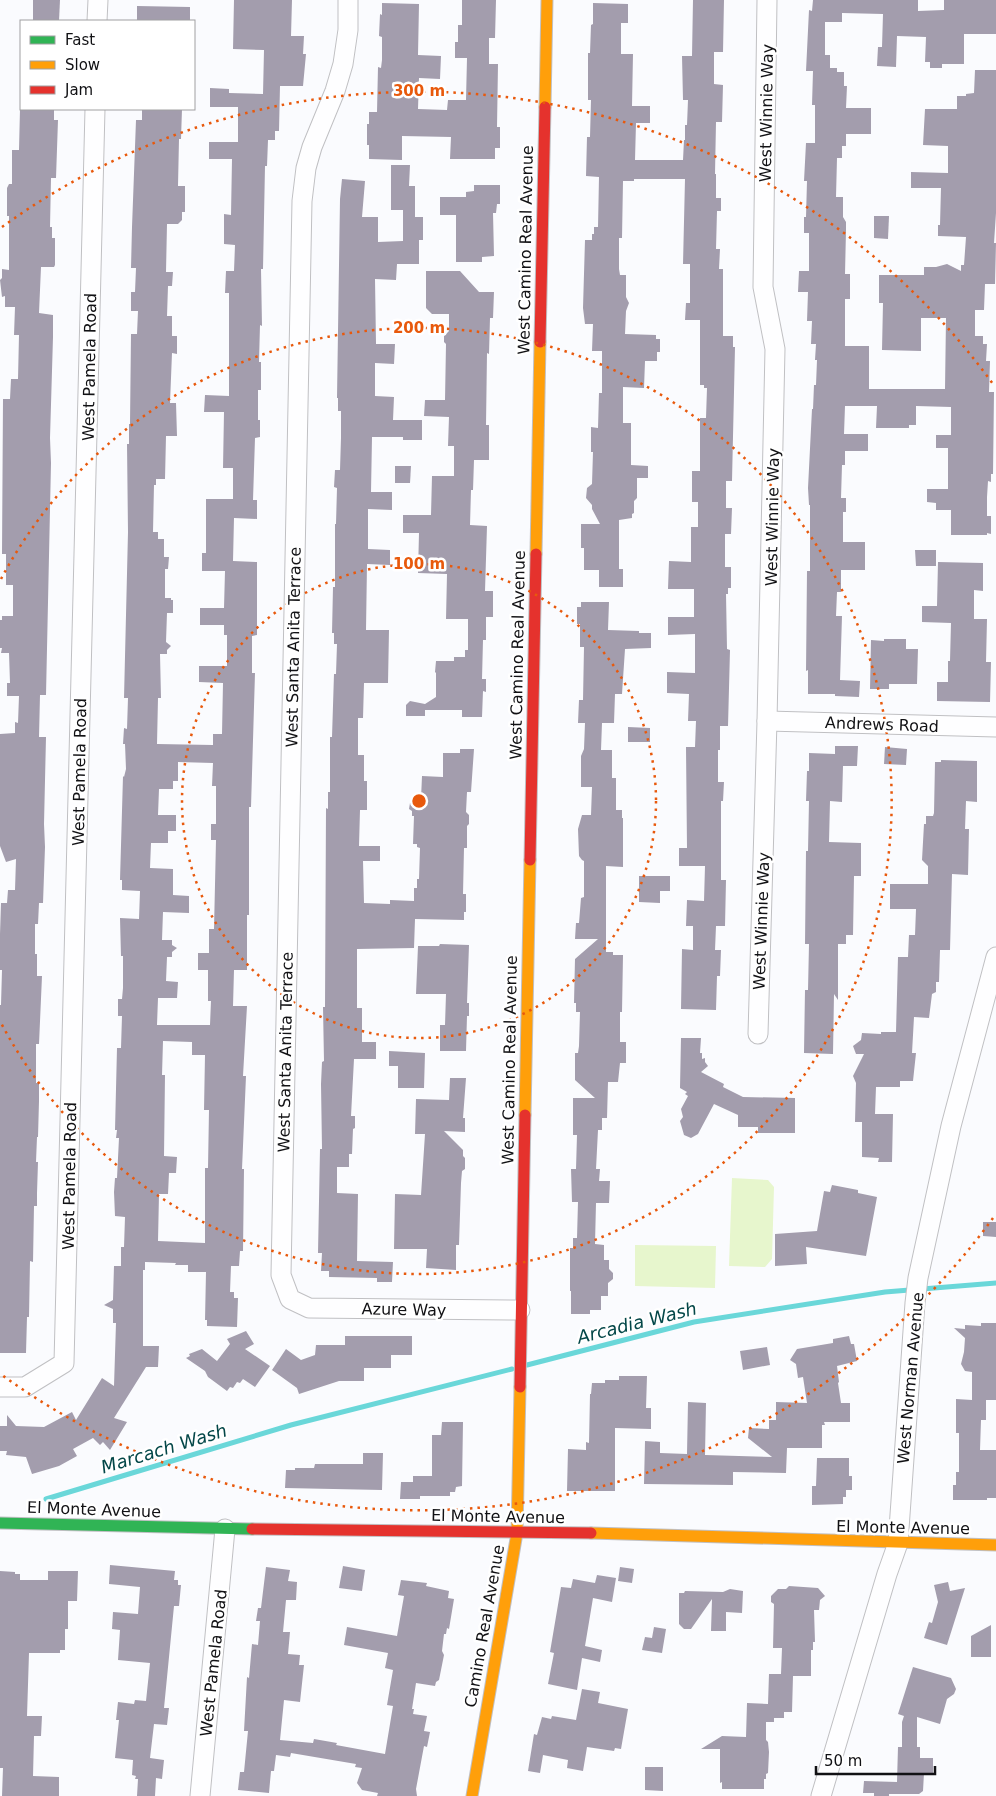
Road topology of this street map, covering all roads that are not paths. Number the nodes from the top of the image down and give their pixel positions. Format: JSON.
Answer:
{"nodes":[{"id":1,"x":98,"y":0,"type":"edge"},
{"id":2,"x":348,"y":0,"type":"edge"},
{"id":3,"x":546,"y":0,"type":"edge"},
{"id":4,"x":768,"y":0,"type":"edge"},
{"id":5,"x":97,"y":20,"type":"edge"},
{"id":6,"x":95,"y":110,"type":"edge"},
{"id":7,"x":768,"y":721,"type":"junction"},
{"id":8,"x":996,"y":727,"type":"edge"},
{"id":9,"x":996,"y":957,"type":"edge"},
{"id":10,"x":758,"y":1034,"type":"dead end"},
{"id":11,"x":290,"y":1299,"type":"joint"},
{"id":12,"x":520,"y":1310,"type":"junction"},
{"id":13,"x":0,"y":1387,"type":"edge"},
{"id":14,"x":0,"y":1523,"type":"edge"},
{"id":15,"x":225,"y":1529,"type":"junction"},
{"id":16,"x":517,"y":1533,"type":"junction"},
{"id":17,"x":898,"y":1543,"type":"junction"},
{"id":18,"x":996,"y":1545,"type":"edge"},
{"id":19,"x":200,"y":1796,"type":"edge"},
{"id":20,"x":472,"y":1796,"type":"edge"},
{"id":21,"x":820,"y":1796,"type":"edge"}],
"edges":[{"from":1,"to":5,"type":"street"},
{"from":2,"to":11,"type":"street","name":"West Santa Anita Terrace"},
{"from":3,"to":12,"type":"street","name":"West Camino Real Avenue"},
{"from":4,"to":7,"type":"street","name":"West Winnie Way"},
{"from":6,"to":13,"type":"street","name":"West Pamela Road"},
{"from":7,"to":8,"type":"street","name":"Andrews Road"},
{"from":7,"to":10,"type":"street","name":"West Winnie Way"},
{"from":9,"to":17,"type":"street","name":"West Norman Avenue"},
{"from":11,"to":12,"type":"street","name":"Azure Way"},
{"from":12,"to":16,"type":"street","name":"Camino Real Avenue"},
{"from":14,"to":15,"type":"street","name":"El Monte Avenue"},
{"from":15,"to":16,"type":"street","name":"El Monte Avenue"},
{"from":15,"to":19,"type":"street","name":"West Pamela Road"},
{"from":16,"to":17,"type":"street","name":"El Monte Avenue"},
{"from":16,"to":20,"type":"street","name":"Camino Real Avenue"},
{"from":17,"to":18,"type":"street","name":"El Monte Avenue"},
{"from":17,"to":21,"type":"street","name":"West Norman Avenue"}]}
